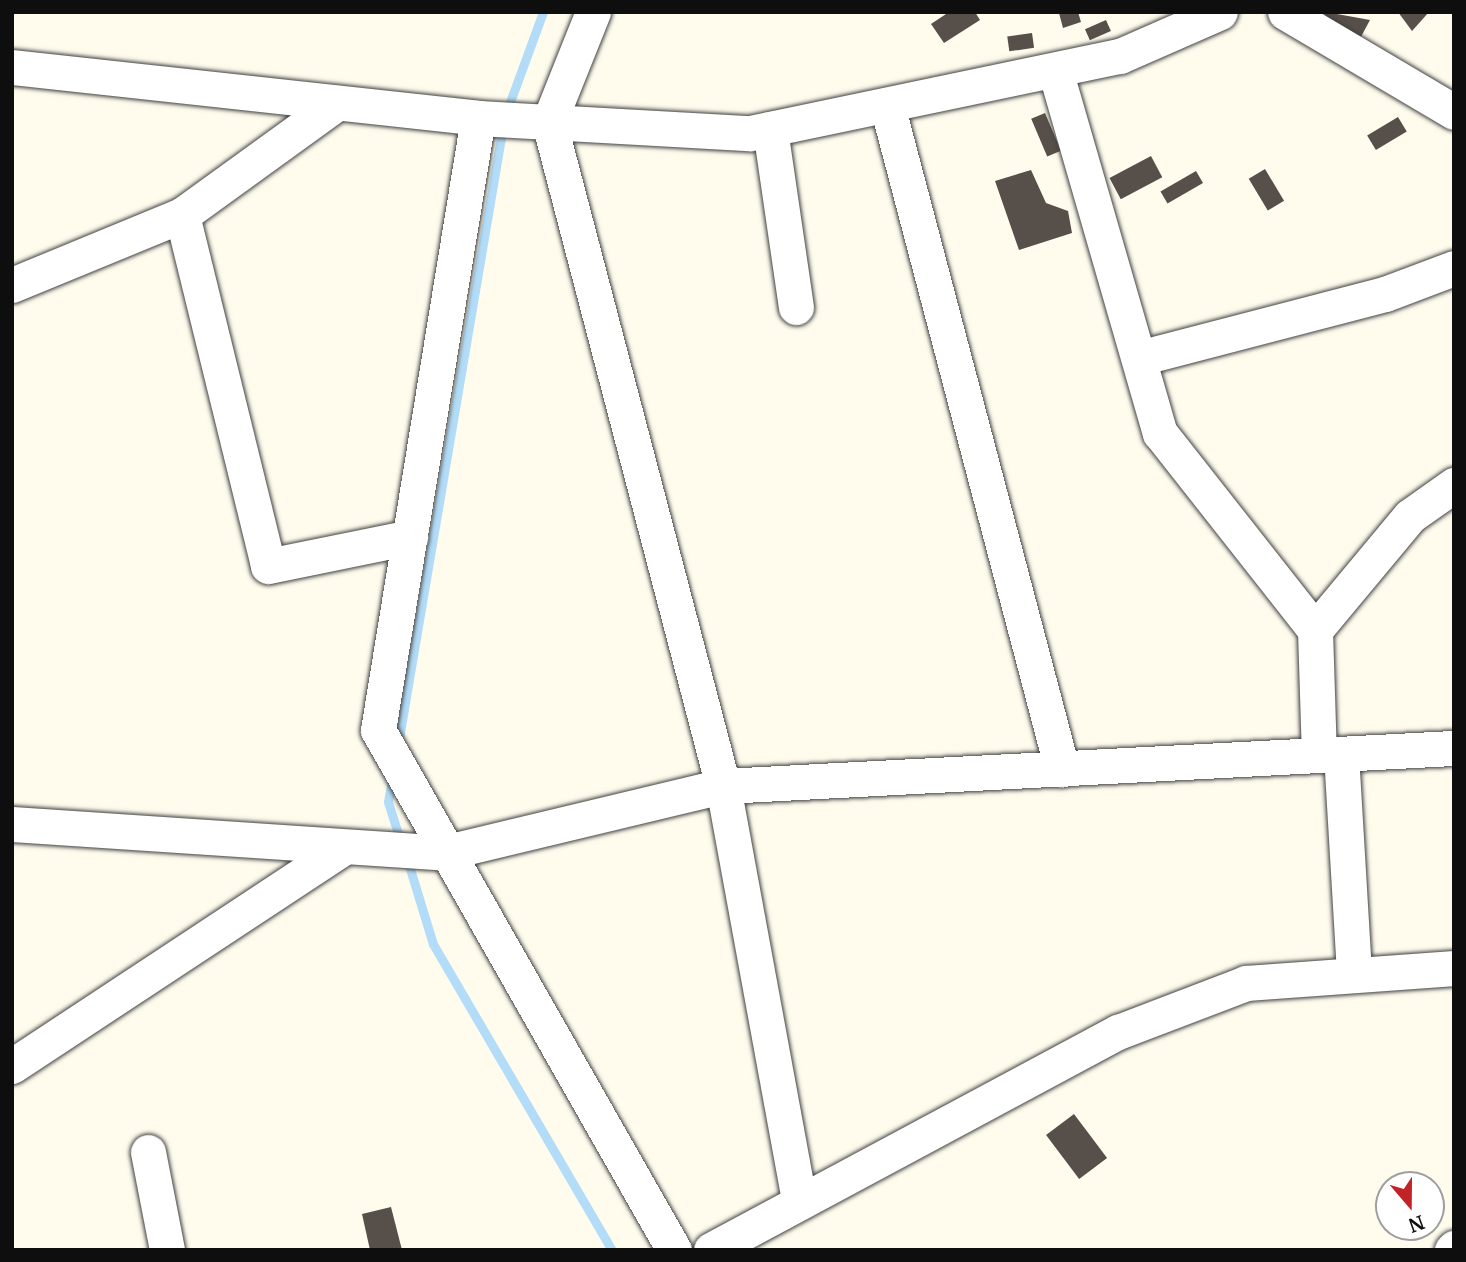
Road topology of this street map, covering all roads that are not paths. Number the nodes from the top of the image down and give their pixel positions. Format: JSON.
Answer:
{"nodes":[{"id":1,"x":593,"y":12,"type":"edge"},
{"id":2,"x":1285,"y":12,"type":"edge"},
{"id":3,"x":1211,"y":15,"type":"edge"},
{"id":4,"x":12,"y":67,"type":"edge"},
{"id":5,"x":1055,"y":70,"type":"junction"},
{"id":6,"x":337,"y":103,"type":"junction"},
{"id":7,"x":887,"y":105,"type":"junction"},
{"id":8,"x":1454,"y":112,"type":"edge"},
{"id":9,"x":478,"y":118,"type":"junction"},
{"id":10,"x":549,"y":122,"type":"junction"},
{"id":11,"x":770,"y":129,"type":"junction"},
{"id":12,"x":182,"y":215,"type":"junction"},
{"id":13,"x":1454,"y":268,"type":"edge"},
{"id":14,"x":12,"y":285,"type":"edge"},
{"id":15,"x":796,"y":307,"type":"dead end"},
{"id":16,"x":1139,"y":358,"type":"junction"},
{"id":17,"x":1454,"y":485,"type":"edge"},
{"id":18,"x":410,"y":537,"type":"junction"},
{"id":19,"x":1315,"y":630,"type":"junction"},
{"id":20,"x":1454,"y":748,"type":"edge"},
{"id":21,"x":1330,"y":755,"type":"junction"},
{"id":22,"x":1062,"y":769,"type":"junction"},
{"id":23,"x":723,"y":786,"type":"junction"},
{"id":24,"x":15,"y":821,"type":"edge"},
{"id":25,"x":344,"y":847,"type":"junction"},
{"id":26,"x":443,"y":853,"type":"junction"},
{"id":27,"x":1454,"y":968,"type":"edge"},
{"id":28,"x":1354,"y":975,"type":"junction"},
{"id":29,"x":12,"y":1066,"type":"edge"},
{"id":30,"x":148,"y":1152,"type":"dead end"},
{"id":31,"x":799,"y":1202,"type":"junction"},
{"id":32,"x":166,"y":1250,"type":"edge"},
{"id":33,"x":674,"y":1250,"type":"edge"},
{"id":34,"x":711,"y":1250,"type":"edge"}],
"edges":[{"from":1,"to":10,"type":"street"},
{"from":2,"to":8,"type":"street"},
{"from":3,"to":5,"type":"street"},
{"from":4,"to":6,"type":"street"},
{"from":5,"to":7,"type":"street"},
{"from":5,"to":16,"type":"street"},
{"from":6,"to":9,"type":"street"},
{"from":6,"to":12,"type":"street"},
{"from":7,"to":11,"type":"street"},
{"from":7,"to":22,"type":"street"},
{"from":9,"to":10,"type":"street"},
{"from":9,"to":18,"type":"street"},
{"from":10,"to":11,"type":"street"},
{"from":10,"to":23,"type":"street"},
{"from":11,"to":15,"type":"street"},
{"from":12,"to":14,"type":"street"},
{"from":12,"to":18,"type":"street"},
{"from":13,"to":16,"type":"street"},
{"from":16,"to":19,"type":"street"},
{"from":17,"to":19,"type":"street"},
{"from":18,"to":26,"type":"street"},
{"from":19,"to":21,"type":"street"},
{"from":20,"to":21,"type":"street"},
{"from":21,"to":22,"type":"street"},
{"from":21,"to":28,"type":"street"},
{"from":22,"to":23,"type":"street"},
{"from":23,"to":26,"type":"street"},
{"from":23,"to":31,"type":"street"},
{"from":24,"to":25,"type":"street"},
{"from":25,"to":26,"type":"street"},
{"from":25,"to":29,"type":"street"},
{"from":26,"to":33,"type":"street"},
{"from":27,"to":28,"type":"street"},
{"from":28,"to":31,"type":"street"},
{"from":30,"to":32,"type":"street"},
{"from":31,"to":34,"type":"street"}]}
